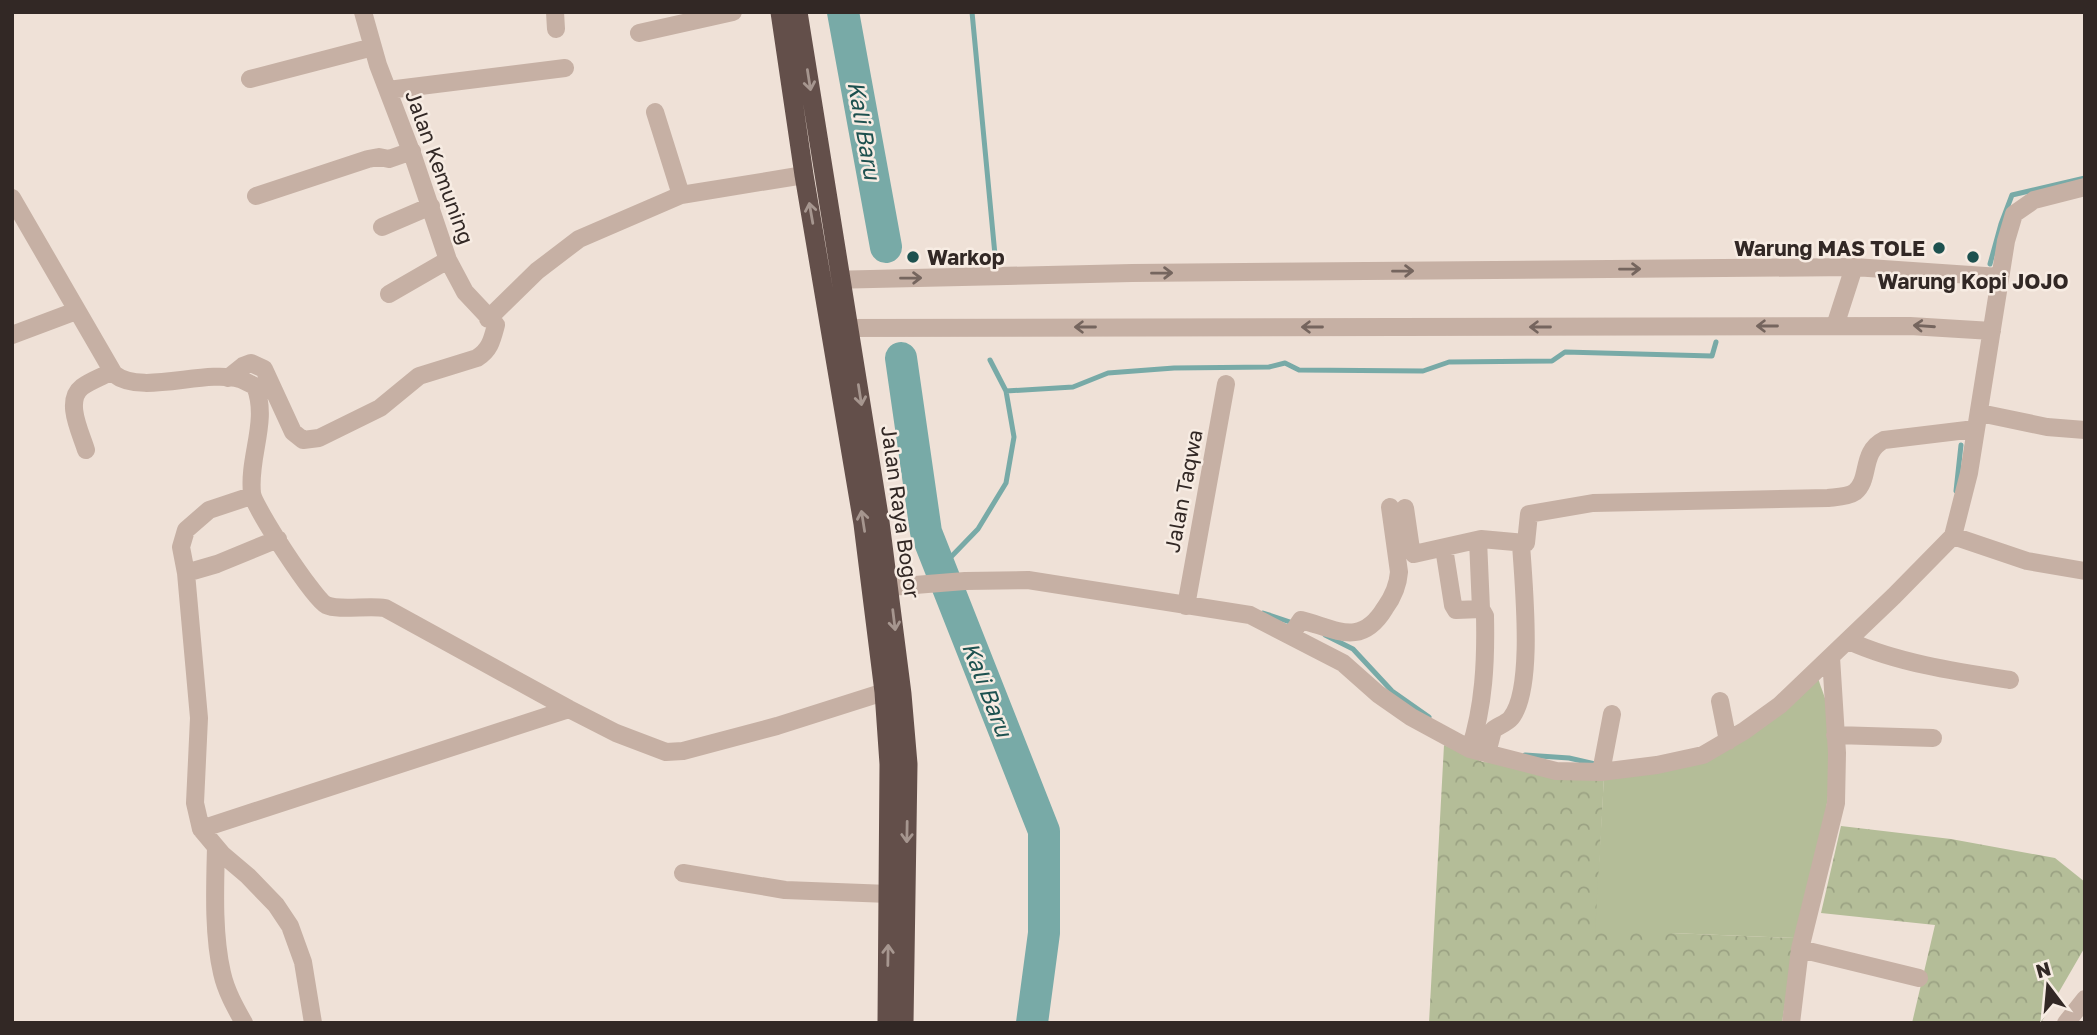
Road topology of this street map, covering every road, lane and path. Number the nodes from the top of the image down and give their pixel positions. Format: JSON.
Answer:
{"nodes":[{"id":1,"x":363,"y":12,"type":"edge"},
{"id":2,"x":733,"y":12,"type":"edge"},
{"id":3,"x":780,"y":12,"type":"edge"},
{"id":4,"x":798,"y":12,"type":"edge"},
{"id":5,"x":639,"y":33,"type":"dead end"},
{"id":6,"x":373,"y":47,"type":"junction"},
{"id":7,"x":565,"y":68,"type":"dead end"},
{"id":8,"x":250,"y":79,"type":"dead end"},
{"id":9,"x":388,"y":90,"type":"junction"},
{"id":10,"x":655,"y":112,"type":"dead end"},
{"id":11,"x":412,"y":151,"type":"junction"},
{"id":12,"x":804,"y":175,"type":"junction"},
{"id":13,"x":2085,"y":187,"type":"edge"},
{"id":14,"x":681,"y":195,"type":"junction"},
{"id":15,"x":256,"y":197,"type":"dead end"},
{"id":16,"x":12,"y":198,"type":"edge"},
{"id":17,"x":430,"y":206,"type":"junction"},
{"id":18,"x":382,"y":227,"type":"dead end"},
{"id":19,"x":448,"y":260,"type":"junction"},
{"id":20,"x":1854,"y":267,"type":"junction"},
{"id":21,"x":2000,"y":277,"type":"junction"},
{"id":22,"x":842,"y":279,"type":"junction"},
{"id":23,"x":822,"y":281,"type":"junction"},
{"id":24,"x":389,"y":294,"type":"dead end"},
{"id":25,"x":76,"y":311,"type":"junction"},
{"id":26,"x":492,"y":322,"type":"junction"},
{"id":27,"x":1835,"y":326,"type":"junction"},
{"id":28,"x":840,"y":328,"type":"junction"},
{"id":29,"x":1992,"y":331,"type":"junction"},
{"id":30,"x":12,"y":335,"type":"edge"},
{"id":31,"x":111,"y":372,"type":"junction"},
{"id":32,"x":228,"y":378,"type":"junction"},
{"id":33,"x":1226,"y":384,"type":"dead end"},
{"id":34,"x":1978,"y":421,"type":"junction"},
{"id":35,"x":2085,"y":430,"type":"edge"},
{"id":36,"x":86,"y":450,"type":"dead end"},
{"id":37,"x":251,"y":496,"type":"junction"},
{"id":38,"x":1953,"y":536,"type":"junction"},
{"id":39,"x":278,"y":539,"type":"junction"},
{"id":40,"x":1478,"y":540,"type":"junction"},
{"id":41,"x":1521,"y":544,"type":"junction"},
{"id":42,"x":1444,"y":548,"type":"junction"},
{"id":43,"x":2085,"y":571,"type":"edge"},
{"id":44,"x":186,"y":573,"type":"junction"},
{"id":45,"x":890,"y":587,"type":"junction"},
{"id":46,"x":1187,"y":598,"type":"junction"},
{"id":47,"x":1480,"y":609,"type":"junction"},
{"id":48,"x":1294,"y":629,"type":"junction"},
{"id":49,"x":1849,"y":641,"type":"junction"},
{"id":50,"x":1831,"y":657,"type":"junction"},
{"id":51,"x":2010,"y":680,"type":"dead end"},
{"id":52,"x":884,"y":692,"type":"junction"},
{"id":53,"x":1720,"y":701,"type":"dead end"},
{"id":54,"x":569,"y":709,"type":"junction"},
{"id":55,"x":1612,"y":714,"type":"dead end"},
{"id":56,"x":1727,"y":735,"type":"junction"},
{"id":57,"x":1835,"y":735,"type":"junction"},
{"id":58,"x":1933,"y":738,"type":"dead end"},
{"id":59,"x":1480,"y":746,"type":"junction"},
{"id":60,"x":1602,"y":768,"type":"junction"},
{"id":61,"x":201,"y":829,"type":"junction"},
{"id":62,"x":216,"y":847,"type":"junction"},
{"id":63,"x":682,"y":873,"type":"dead end"},
{"id":64,"x":890,"y":894,"type":"junction"},
{"id":65,"x":1800,"y":948,"type":"junction"},
{"id":66,"x":1919,"y":978,"type":"dead end"},
{"id":67,"x":2085,"y":999,"type":"edge"},
{"id":68,"x":244,"y":1023,"type":"edge"},
{"id":69,"x":313,"y":1023,"type":"edge"},
{"id":70,"x":887,"y":1023,"type":"edge"},
{"id":71,"x":904,"y":1023,"type":"edge"},
{"id":72,"x":1791,"y":1023,"type":"edge"},
{"id":73,"x":2066,"y":1023,"type":"edge"}],
"edges":[{"from":1,"to":6,"type":"street","name":"Jalan Kemuning"},
{"from":2,"to":5,"type":"street"},
{"from":3,"to":12,"type":"highway","name":"Jalan Raya Bogor"},
{"from":4,"to":22,"type":"highway","name":"Jalan Raya Bogor","one_way":true},
{"from":6,"to":8,"type":"street"},
{"from":6,"to":9,"type":"street","name":"Jalan Kemuning"},
{"from":7,"to":9,"type":"street"},
{"from":9,"to":11,"type":"street","name":"Jalan Kemuning"},
{"from":10,"to":14,"type":"street"},
{"from":11,"to":15,"type":"street"},
{"from":11,"to":17,"type":"street","name":"Jalan Kemuning"},
{"from":12,"to":14,"type":"street"},
{"from":23,"to":12,"type":"highway","name":"Jalan Raya Bogor","one_way":true},
{"from":13,"to":21,"type":"street"},
{"from":14,"to":26,"type":"street"},
{"from":16,"to":25,"type":"street"},
{"from":17,"to":18,"type":"street"},
{"from":17,"to":19,"type":"street","name":"Jalan Kemuning"},
{"from":19,"to":24,"type":"street"},
{"from":19,"to":26,"type":"street","name":"Jalan Kemuning"},
{"from":20,"to":21,"type":"street"},
{"from":22,"to":20,"type":"street","one_way":true},
{"from":20,"to":27,"type":"street"},
{"from":21,"to":29,"type":"street"},
{"from":22,"to":23,"type":"street"},
{"from":22,"to":28,"type":"highway","name":"Jalan Raya Bogor"},
{"from":23,"to":28,"type":"highway","name":"Jalan Raya Bogor"},
{"from":25,"to":30,"type":"street"},
{"from":25,"to":31,"type":"street"},
{"from":26,"to":32,"type":"street"},
{"from":27,"to":28,"type":"street","one_way":true},
{"from":29,"to":27,"type":"street","one_way":true},
{"from":28,"to":45,"type":"highway","name":"Jalan Raya Bogor","one_way":true},
{"from":52,"to":28,"type":"highway","name":"Jalan Raya Bogor","one_way":true},
{"from":29,"to":34,"type":"street"},
{"from":31,"to":32,"type":"street"},
{"from":31,"to":36,"type":"street"},
{"from":32,"to":37,"type":"street"},
{"from":33,"to":46,"type":"street","name":"Jalan Taqwa"},
{"from":34,"to":35,"type":"street"},
{"from":34,"to":38,"type":"street"},
{"from":34,"to":41,"type":"street"},
{"from":37,"to":39,"type":"street"},
{"from":37,"to":44,"type":"street"},
{"from":38,"to":43,"type":"street"},
{"from":38,"to":49,"type":"street"},
{"from":39,"to":44,"type":"street"},
{"from":39,"to":54,"type":"street"},
{"from":40,"to":41,"type":"street"},
{"from":40,"to":42,"type":"street"},
{"from":40,"to":47,"type":"street"},
{"from":41,"to":59,"type":"street"},
{"from":42,"to":47,"type":"street"},
{"from":42,"to":48,"type":"street"},
{"from":44,"to":61,"type":"street"},
{"from":45,"to":46,"type":"street"},
{"from":45,"to":71,"type":"highway","name":"Jalan Raya Bogor","one_way":true},
{"from":46,"to":48,"type":"street"},
{"from":47,"to":59,"type":"street"},
{"from":48,"to":59,"type":"street"},
{"from":49,"to":50,"type":"street"},
{"from":49,"to":51,"type":"street"},
{"from":50,"to":56,"type":"street"},
{"from":50,"to":57,"type":"street"},
{"from":52,"to":54,"type":"street"},
{"from":52,"to":64,"type":"highway","name":"Jalan Raya Bogor"},
{"from":53,"to":56,"type":"street"},
{"from":54,"to":61,"type":"street"},
{"from":55,"to":60,"type":"street"},
{"from":56,"to":60,"type":"street"},
{"from":57,"to":58,"type":"street"},
{"from":57,"to":65,"type":"street"},
{"from":59,"to":60,"type":"street"},
{"from":61,"to":62,"type":"street"},
{"from":62,"to":68,"type":"street"},
{"from":62,"to":69,"type":"street"},
{"from":63,"to":64,"type":"street"},
{"from":70,"to":64,"type":"highway","name":"Jalan Raya Bogor","one_way":true},
{"from":65,"to":66,"type":"street"},
{"from":65,"to":72,"type":"street"},
{"from":67,"to":73,"type":"street"}]}
